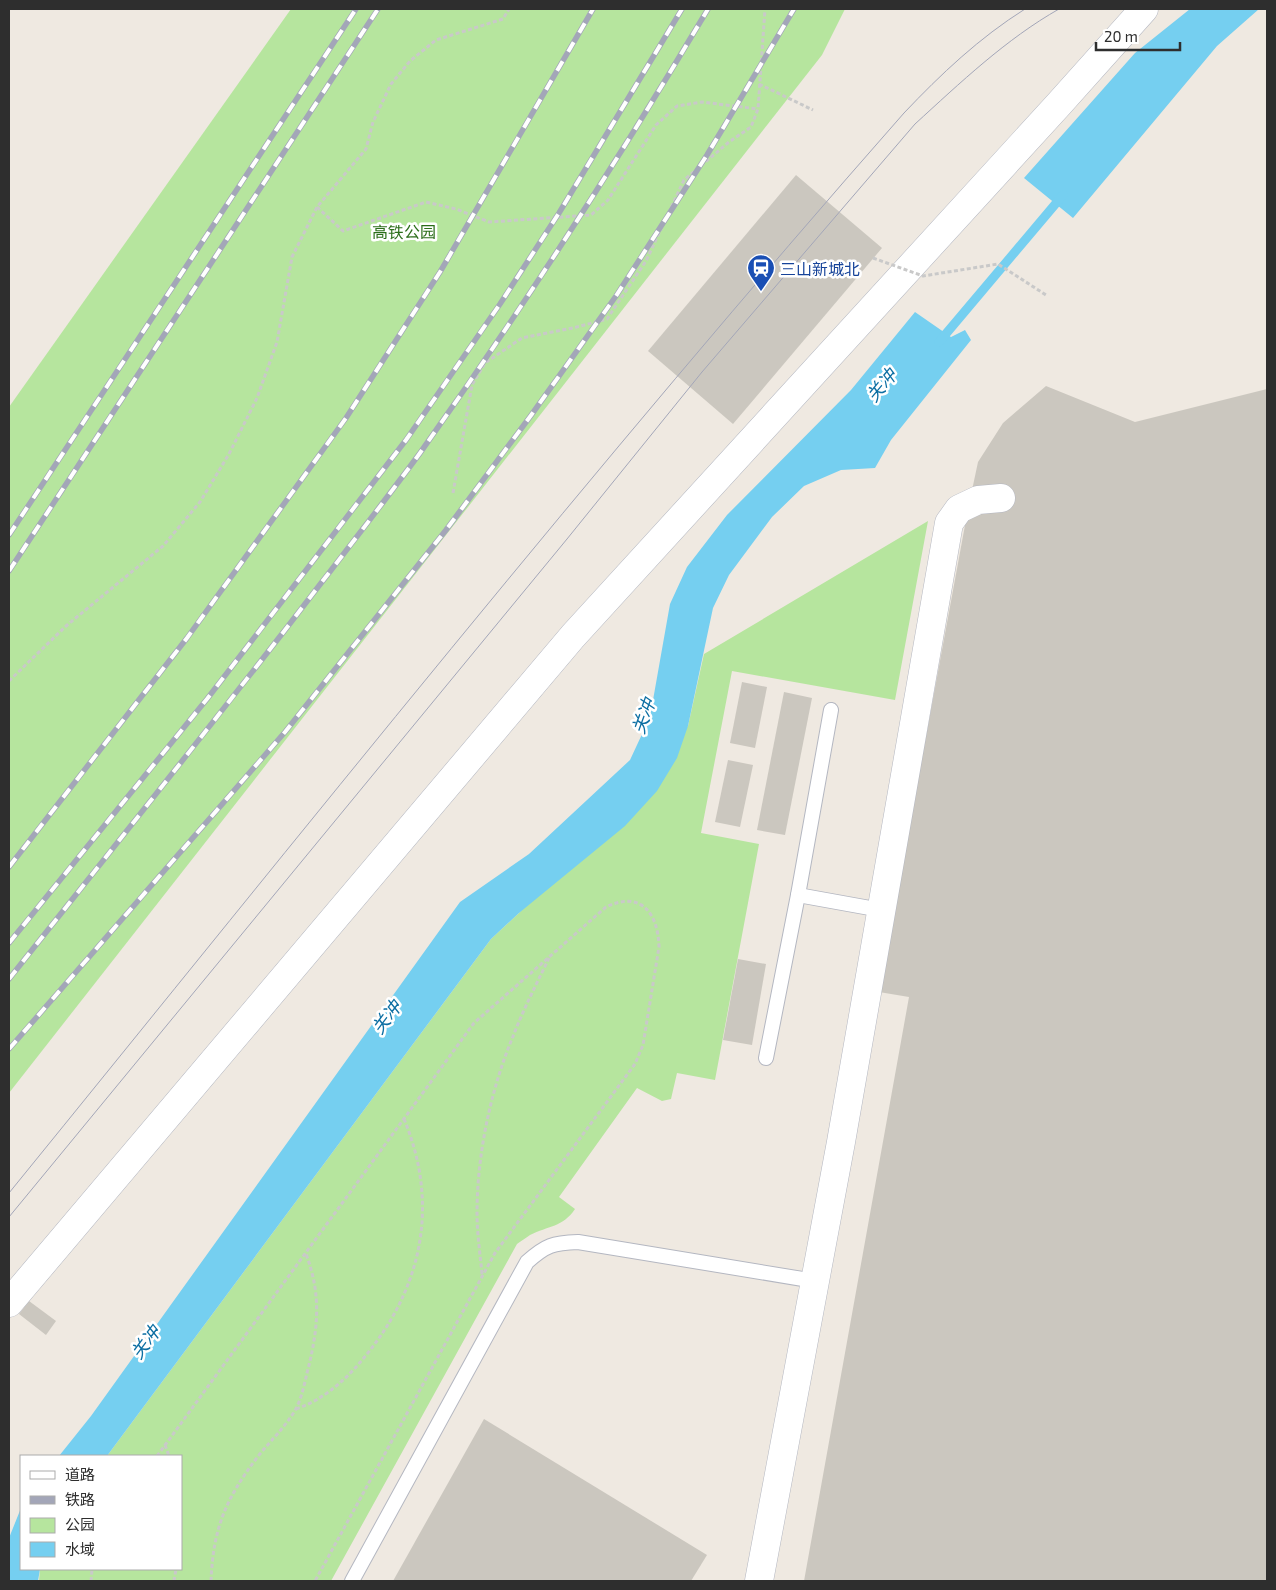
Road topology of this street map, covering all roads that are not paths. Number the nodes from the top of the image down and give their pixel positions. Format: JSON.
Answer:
{"nodes":[{"id":1,"x":1144,"y":9,"type":"edge"},
{"id":2,"x":1001,"y":498,"type":"dead end"},
{"id":3,"x":832,"y":710,"type":"dead end"},
{"id":4,"x":798,"y":895,"type":"junction"},
{"id":5,"x":881,"y":910,"type":"junction"},
{"id":6,"x":766,"y":1058,"type":"dead end"},
{"id":7,"x":815,"y":1282,"type":"junction"},
{"id":8,"x":9,"y":1302,"type":"edge"},
{"id":9,"x":352,"y":1581,"type":"edge"},
{"id":10,"x":759,"y":1581,"type":"edge"}],
"edges":[{"from":1,"to":8,"type":"street"},
{"from":2,"to":5,"type":"street"},
{"from":3,"to":4,"type":"lane"},
{"from":4,"to":5,"type":"lane"},
{"from":4,"to":6,"type":"lane"},
{"from":5,"to":7,"type":"street"},
{"from":7,"to":9,"type":"lane"},
{"from":7,"to":10,"type":"street"}]}
